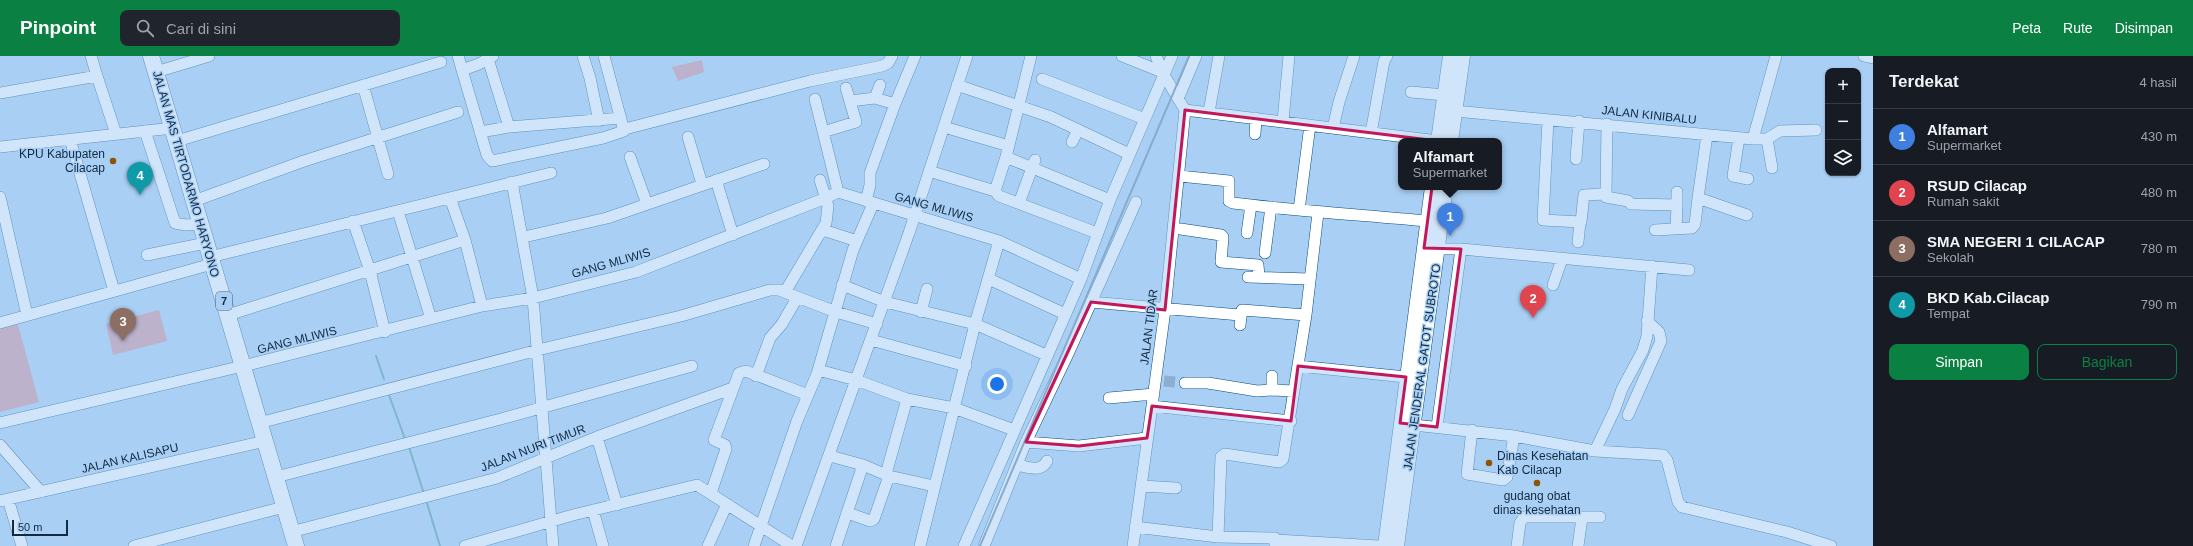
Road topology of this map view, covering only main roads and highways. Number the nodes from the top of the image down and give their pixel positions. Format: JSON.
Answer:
{"nodes":[{"id":1,"x":151,"y":56,"type":"edge"},
{"id":2,"x":1450,"y":56,"type":"edge"},
{"id":3,"x":1463,"y":56,"type":"edge"},
{"id":4,"x":1438,"y":138,"type":"edge"},
{"id":5,"x":1451,"y":138,"type":"edge"},
{"id":6,"x":1431,"y":190,"type":"edge"},
{"id":7,"x":1446,"y":190,"type":"edge"},
{"id":8,"x":1407,"y":424,"type":"junction"},
{"id":9,"x":293,"y":539,"type":"edge"},
{"id":10,"x":1385,"y":546,"type":"edge"},
{"id":11,"x":1397,"y":546,"type":"edge"}],
"edges":[{"from":1,"to":9,"type":"highway","name":"JALAN MAS TIRTODARMO HARYONO","number":"7"},
{"from":2,"to":4,"type":"main road"},
{"from":3,"to":5,"type":"main road"},
{"from":6,"to":8,"type":"main road","name":"JALAN JENDERAL GATOT SUBROTO"},
{"from":7,"to":8,"type":"main road","name":"JALAN JENDERAL GATOT SUBROTO"},
{"from":8,"to":10,"type":"main road","name":"JALAN JENDERAL GATOT SUBROTO"},
{"from":8,"to":11,"type":"main road","name":"JALAN JENDERAL GATOT SUBROTO"}]}
